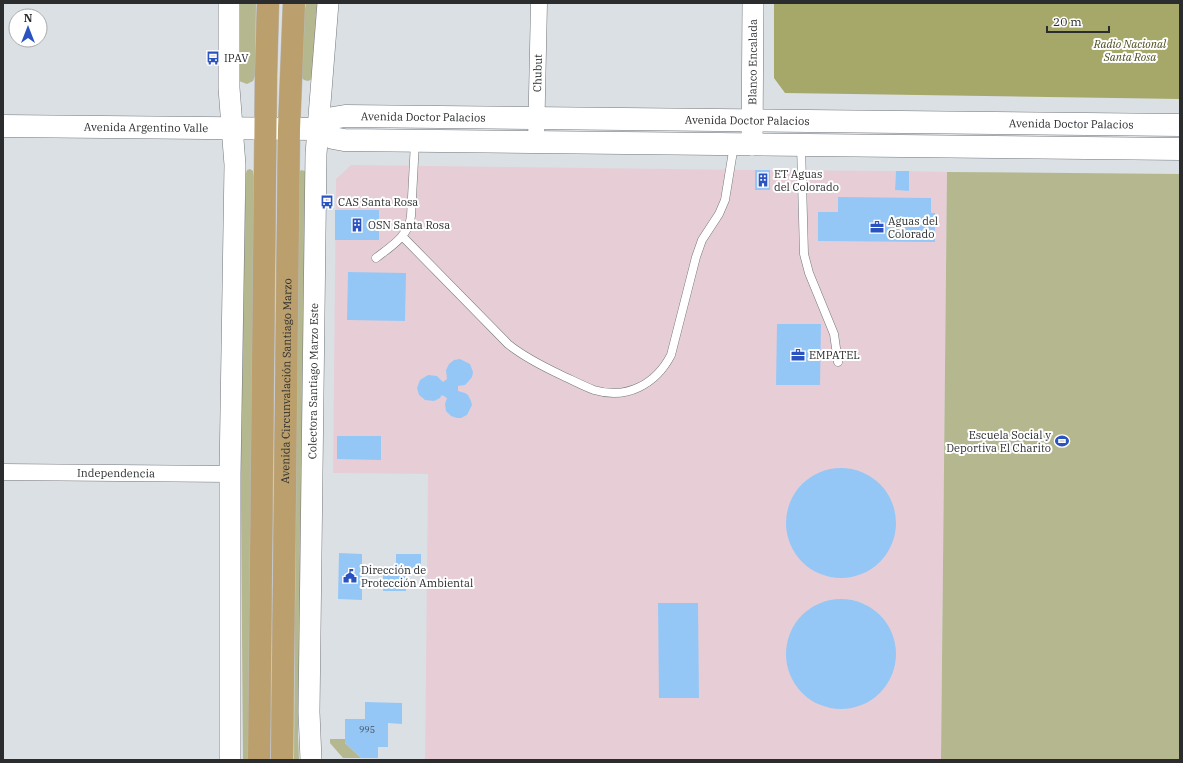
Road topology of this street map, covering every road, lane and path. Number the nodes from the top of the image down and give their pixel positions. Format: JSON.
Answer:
{"nodes":[{"id":1,"x":229,"y":3,"type":"edge"},
{"id":2,"x":268,"y":3,"type":"edge"},
{"id":3,"x":294,"y":3,"type":"edge"},
{"id":4,"x":300,"y":3,"type":"edge"},
{"id":5,"x":328,"y":3,"type":"edge"},
{"id":6,"x":538,"y":3,"type":"edge"},
{"id":7,"x":753,"y":3,"type":"edge"},
{"id":8,"x":291,"y":49,"type":"junction"},
{"id":9,"x":536,"y":118,"type":"junction"},
{"id":10,"x":752,"y":120,"type":"junction"},
{"id":11,"x":1180,"y":125,"type":"edge"},
{"id":12,"x":3,"y":126,"type":"edge"},
{"id":13,"x":233,"y":129,"type":"junction"},
{"id":14,"x":266,"y":129,"type":"junction"},
{"id":15,"x":289,"y":129,"type":"junction"},
{"id":16,"x":318,"y":129,"type":"junction"},
{"id":17,"x":415,"y":141,"type":"junction"},
{"id":18,"x":536,"y":142,"type":"junction"},
{"id":19,"x":743,"y":144,"type":"junction"},
{"id":20,"x":801,"y":145,"type":"junction"},
{"id":21,"x":1180,"y":149,"type":"edge"},
{"id":22,"x":402,"y":236,"type":"junction"},
{"id":23,"x":376,"y":258,"type":"dead end"},
{"id":24,"x":838,"y":362,"type":"dead end"},
{"id":25,"x":3,"y":472,"type":"edge"},
{"id":26,"x":230,"y":474,"type":"junction"},
{"id":27,"x":230,"y":760,"type":"edge"},
{"id":28,"x":259,"y":760,"type":"edge"},
{"id":29,"x":282,"y":760,"type":"edge"},
{"id":30,"x":311,"y":760,"type":"edge"}],
"edges":[{"from":1,"to":13,"type":"street"},
{"from":2,"to":14,"type":"highway","name":"Avenida Circunvalación Santiago Marzo"},
{"from":3,"to":8,"type":"highway","name":"Avenida Circunvalación Santiago Marzo"},
{"from":4,"to":8,"type":"highway"},
{"from":5,"to":16,"type":"street","name":"Colectora Santiago Marzo Este"},
{"from":6,"to":9,"type":"street","name":"Chubut"},
{"from":7,"to":10,"type":"street","name":"Blanco Encalada"},
{"from":8,"to":15,"type":"highway","name":"Avenida Circunvalación Santiago Marzo"},
{"from":9,"to":10,"type":"main road","name":"Avenida Doctor Palacios"},
{"from":9,"to":16,"type":"main road","name":"Avenida Doctor Palacios"},
{"from":9,"to":18,"type":"street","name":"Chubut"},
{"from":10,"to":11,"type":"main road","name":"Avenida Doctor Palacios"},
{"from":10,"to":19,"type":"street","name":"Blanco Encalada"},
{"from":12,"to":13,"type":"main road","name":"Avenida Argentino Valle"},
{"from":13,"to":14,"type":"main road","name":"Avenida Argentino Valle"},
{"from":13,"to":26,"type":"street"},
{"from":14,"to":15,"type":"main road","name":"Avenida Argentino Valle"},
{"from":14,"to":28,"type":"highway","name":"Avenida Circunvalación Santiago Marzo"},
{"from":15,"to":16,"type":"main road"},
{"from":15,"to":29,"type":"highway","name":"Avenida Circunvalación Santiago Marzo"},
{"from":16,"to":17,"type":"main road"},
{"from":16,"to":30,"type":"street","name":"Colectora Santiago Marzo Este"},
{"from":17,"to":18,"type":"main road"},
{"from":17,"to":22,"type":"lane"},
{"from":18,"to":19,"type":"main road"},
{"from":19,"to":20,"type":"main road"},
{"from":19,"to":22,"type":"lane"},
{"from":20,"to":21,"type":"main road"},
{"from":20,"to":24,"type":"lane"},
{"from":22,"to":23,"type":"lane"},
{"from":25,"to":26,"type":"street","name":"Independencia"},
{"from":26,"to":27,"type":"street"}]}
